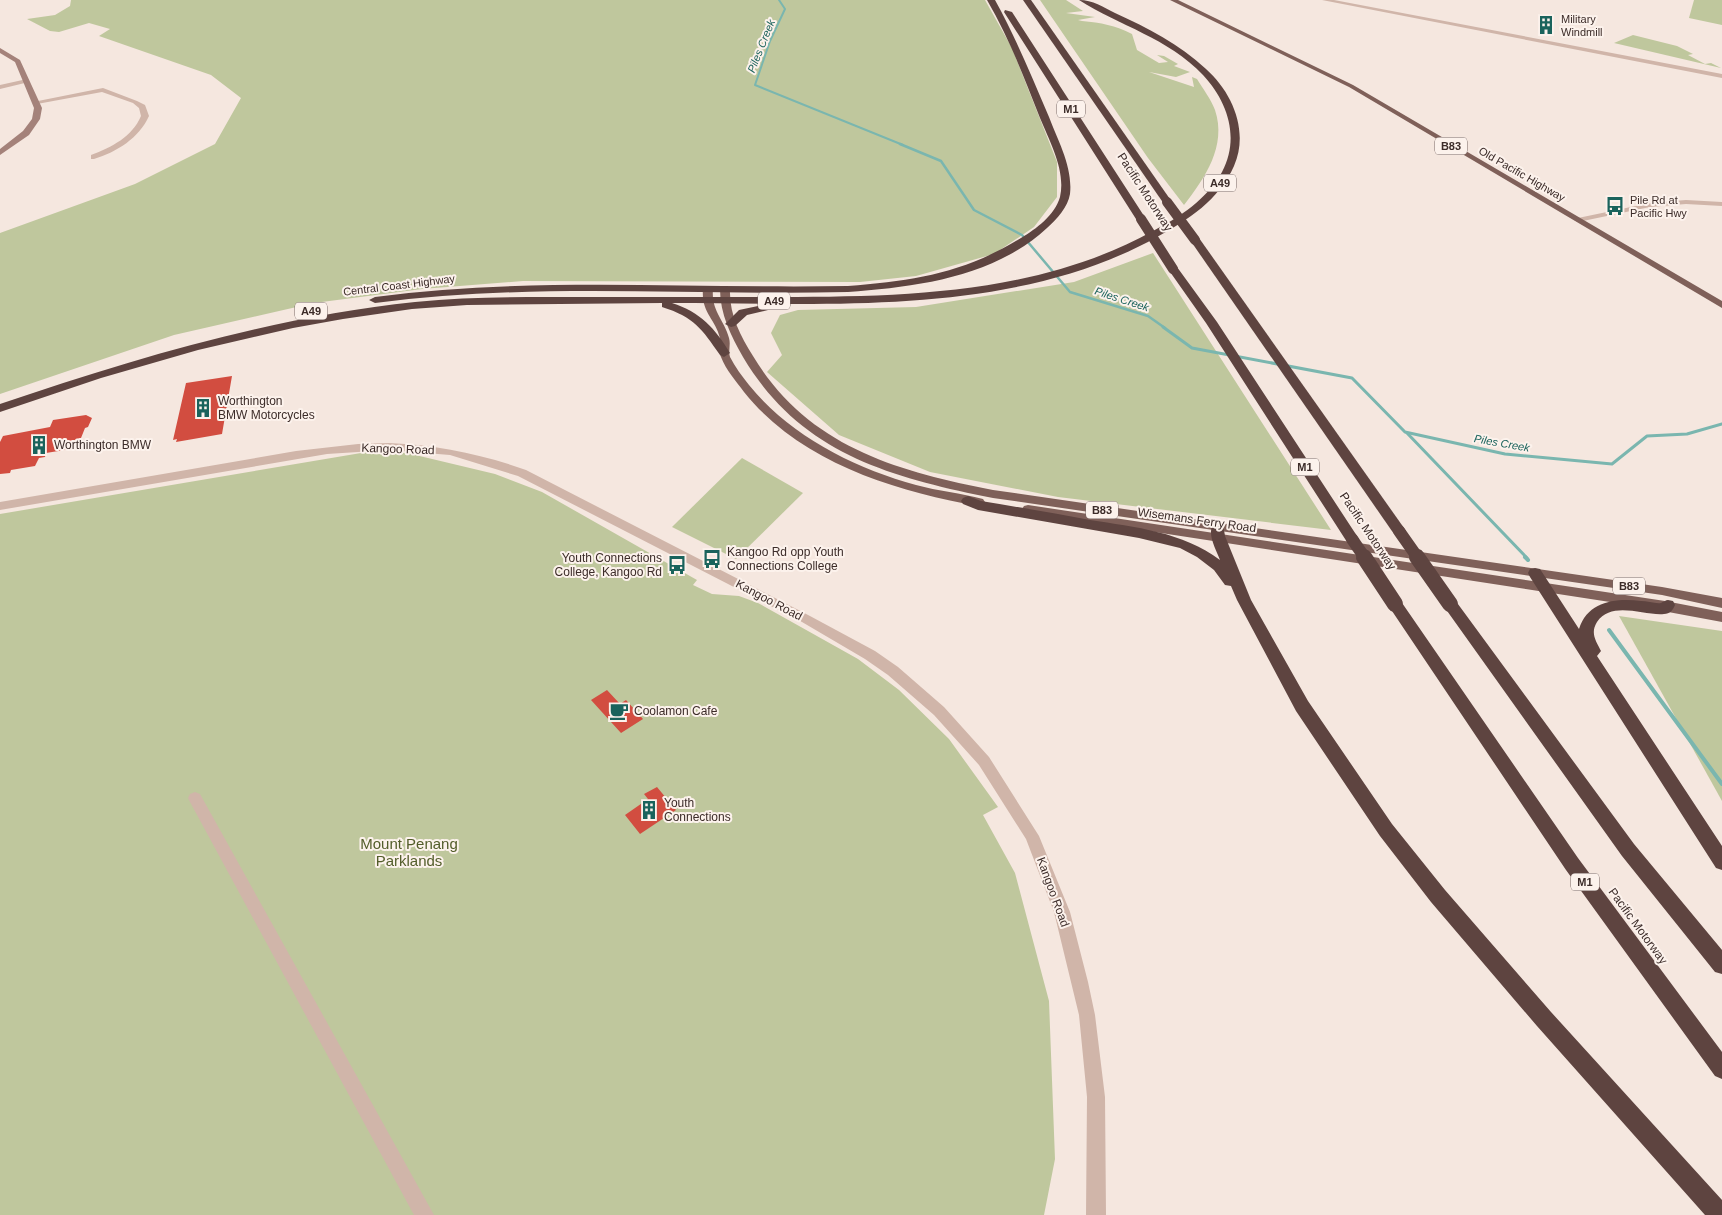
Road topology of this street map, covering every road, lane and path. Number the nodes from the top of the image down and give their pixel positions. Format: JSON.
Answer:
{"nodes":[{"id":1,"x":991,"y":0,"type":"edge"},
{"id":2,"x":1001,"y":0,"type":"edge"},
{"id":3,"x":1027,"y":0,"type":"edge"},
{"id":4,"x":1083,"y":0,"type":"edge"},
{"id":5,"x":1173,"y":0,"type":"edge"},
{"id":6,"x":1325,"y":0,"type":"edge"},
{"id":7,"x":2,"y":52,"type":"edge"},
{"id":8,"x":1722,"y":76,"type":"edge"},
{"id":9,"x":27,"y":81,"type":"junction"},
{"id":10,"x":0,"y":87,"type":"edge"},
{"id":11,"x":37,"y":102,"type":"junction"},
{"id":12,"x":0,"y":153,"type":"edge"},
{"id":13,"x":94,"y":157,"type":"dead end"},
{"id":14,"x":1722,"y":204,"type":"edge"},
{"id":15,"x":1578,"y":220,"type":"junction"},
{"id":16,"x":708,"y":289,"type":"junction"},
{"id":17,"x":724,"y":295,"type":"junction"},
{"id":18,"x":632,"y":300,"type":"junction"},
{"id":19,"x":707,"y":301,"type":"junction"},
{"id":20,"x":824,"y":301,"type":"junction"},
{"id":21,"x":1722,"y":305,"type":"edge"},
{"id":22,"x":731,"y":324,"type":"junction"},
{"id":23,"x":724,"y":353,"type":"junction"},
{"id":24,"x":34,"y":396,"type":"junction"},
{"id":25,"x":0,"y":399,"type":"edge"},
{"id":26,"x":0,"y":408,"type":"edge"},
{"id":27,"x":0,"y":412,"type":"edge"},
{"id":28,"x":968,"y":501,"type":"junction"},
{"id":29,"x":0,"y":506,"type":"edge"},
{"id":30,"x":1218,"y":532,"type":"junction"},
{"id":31,"x":1535,"y":573,"type":"junction"},
{"id":32,"x":1544,"y":588,"type":"junction"},
{"id":33,"x":1244,"y":600,"type":"junction"},
{"id":34,"x":1722,"y":603,"type":"edge"},
{"id":35,"x":1668,"y":605,"type":"junction"},
{"id":36,"x":1722,"y":617,"type":"edge"},
{"id":37,"x":1609,"y":686,"type":"junction"},
{"id":38,"x":195,"y":798,"type":"dead end"},
{"id":39,"x":1722,"y":862,"type":"edge"},
{"id":40,"x":1722,"y":965,"type":"edge"},
{"id":41,"x":1722,"y":1069,"type":"edge"},
{"id":42,"x":424,"y":1215,"type":"edge"},
{"id":43,"x":1096,"y":1215,"type":"edge"},
{"id":44,"x":1720,"y":1215,"type":"edge"}],
"edges":[{"from":1,"to":17,"type":"highway","number":"A49"},
{"from":2,"to":41,"type":"highway","name":"Pacific Motorway","number":"M1","bridge":true},
{"from":3,"to":40,"type":"highway","name":"Pacific Motorway","number":"M1","bridge":true},
{"from":4,"to":20,"type":"highway","number":"A49"},
{"from":5,"to":15,"type":"main road","name":"Old Pacific Highway","number":"B83"},
{"from":6,"to":8,"type":"street"},
{"from":7,"to":9,"type":"street"},
{"from":9,"to":10,"type":"street"},
{"from":9,"to":11,"type":"street"},
{"from":11,"to":12,"type":"street"},
{"from":11,"to":13,"type":"street"},
{"from":14,"to":15,"type":"street"},
{"from":15,"to":21,"type":"main road","name":"Old Pacific Highway","number":"B83"},
{"from":16,"to":17,"type":"highway","name":"Central Coast Highway","number":"A49"},
{"from":16,"to":19,"type":"main road"},
{"from":16,"to":25,"type":"highway","name":"Central Coast Highway","number":"A49"},
{"from":17,"to":19,"type":"highway","name":"Central Coast Highway","number":"A49"},
{"from":17,"to":20,"type":"highway","number":"A49"},
{"from":17,"to":22,"type":"main road","name":"Wisemans Ferry Road","number":"B83"},
{"from":18,"to":19,"type":"highway","name":"Central Coast Highway","number":"A49"},
{"from":18,"to":23,"type":"highway"},
{"from":18,"to":24,"type":"highway","name":"Central Coast Highway","number":"A49"},
{"from":19,"to":23,"type":"main road","name":"Wisemans Ferry Road","number":"B83"},
{"from":20,"to":22,"type":"highway"},
{"from":22,"to":30,"type":"main road","name":"Wisemans Ferry Road","number":"B83"},
{"from":23,"to":28,"type":"main road","name":"Wisemans Ferry Road","number":"B83"},
{"from":24,"to":26,"type":"highway","name":"Central Coast Highway","number":"A49"},
{"from":24,"to":27,"type":"highway"},
{"from":28,"to":30,"type":"main road","name":"Wisemans Ferry Road","number":"B83"},
{"from":28,"to":33,"type":"highway"},
{"from":29,"to":43,"type":"street","name":"Kangoo Road"},
{"from":30,"to":31,"type":"main road","name":"Wisemans Ferry Road","number":"B83"},
{"from":30,"to":32,"type":"main road","name":"Wisemans Ferry Road","number":"B83"},
{"from":30,"to":33,"type":"highway"},
{"from":31,"to":32,"type":"highway"},
{"from":31,"to":34,"type":"main road","name":"Wisemans Ferry Road","number":"B83"},
{"from":32,"to":35,"type":"main road","name":"Wisemans Ferry Road","number":"B83"},
{"from":32,"to":37,"type":"highway"},
{"from":33,"to":44,"type":"highway"},
{"from":35,"to":36,"type":"main road","name":"Wisemans Ferry Road","number":"B83"},
{"from":35,"to":37,"type":"highway"},
{"from":37,"to":39,"type":"highway"},
{"from":38,"to":42,"type":"street"}]}
